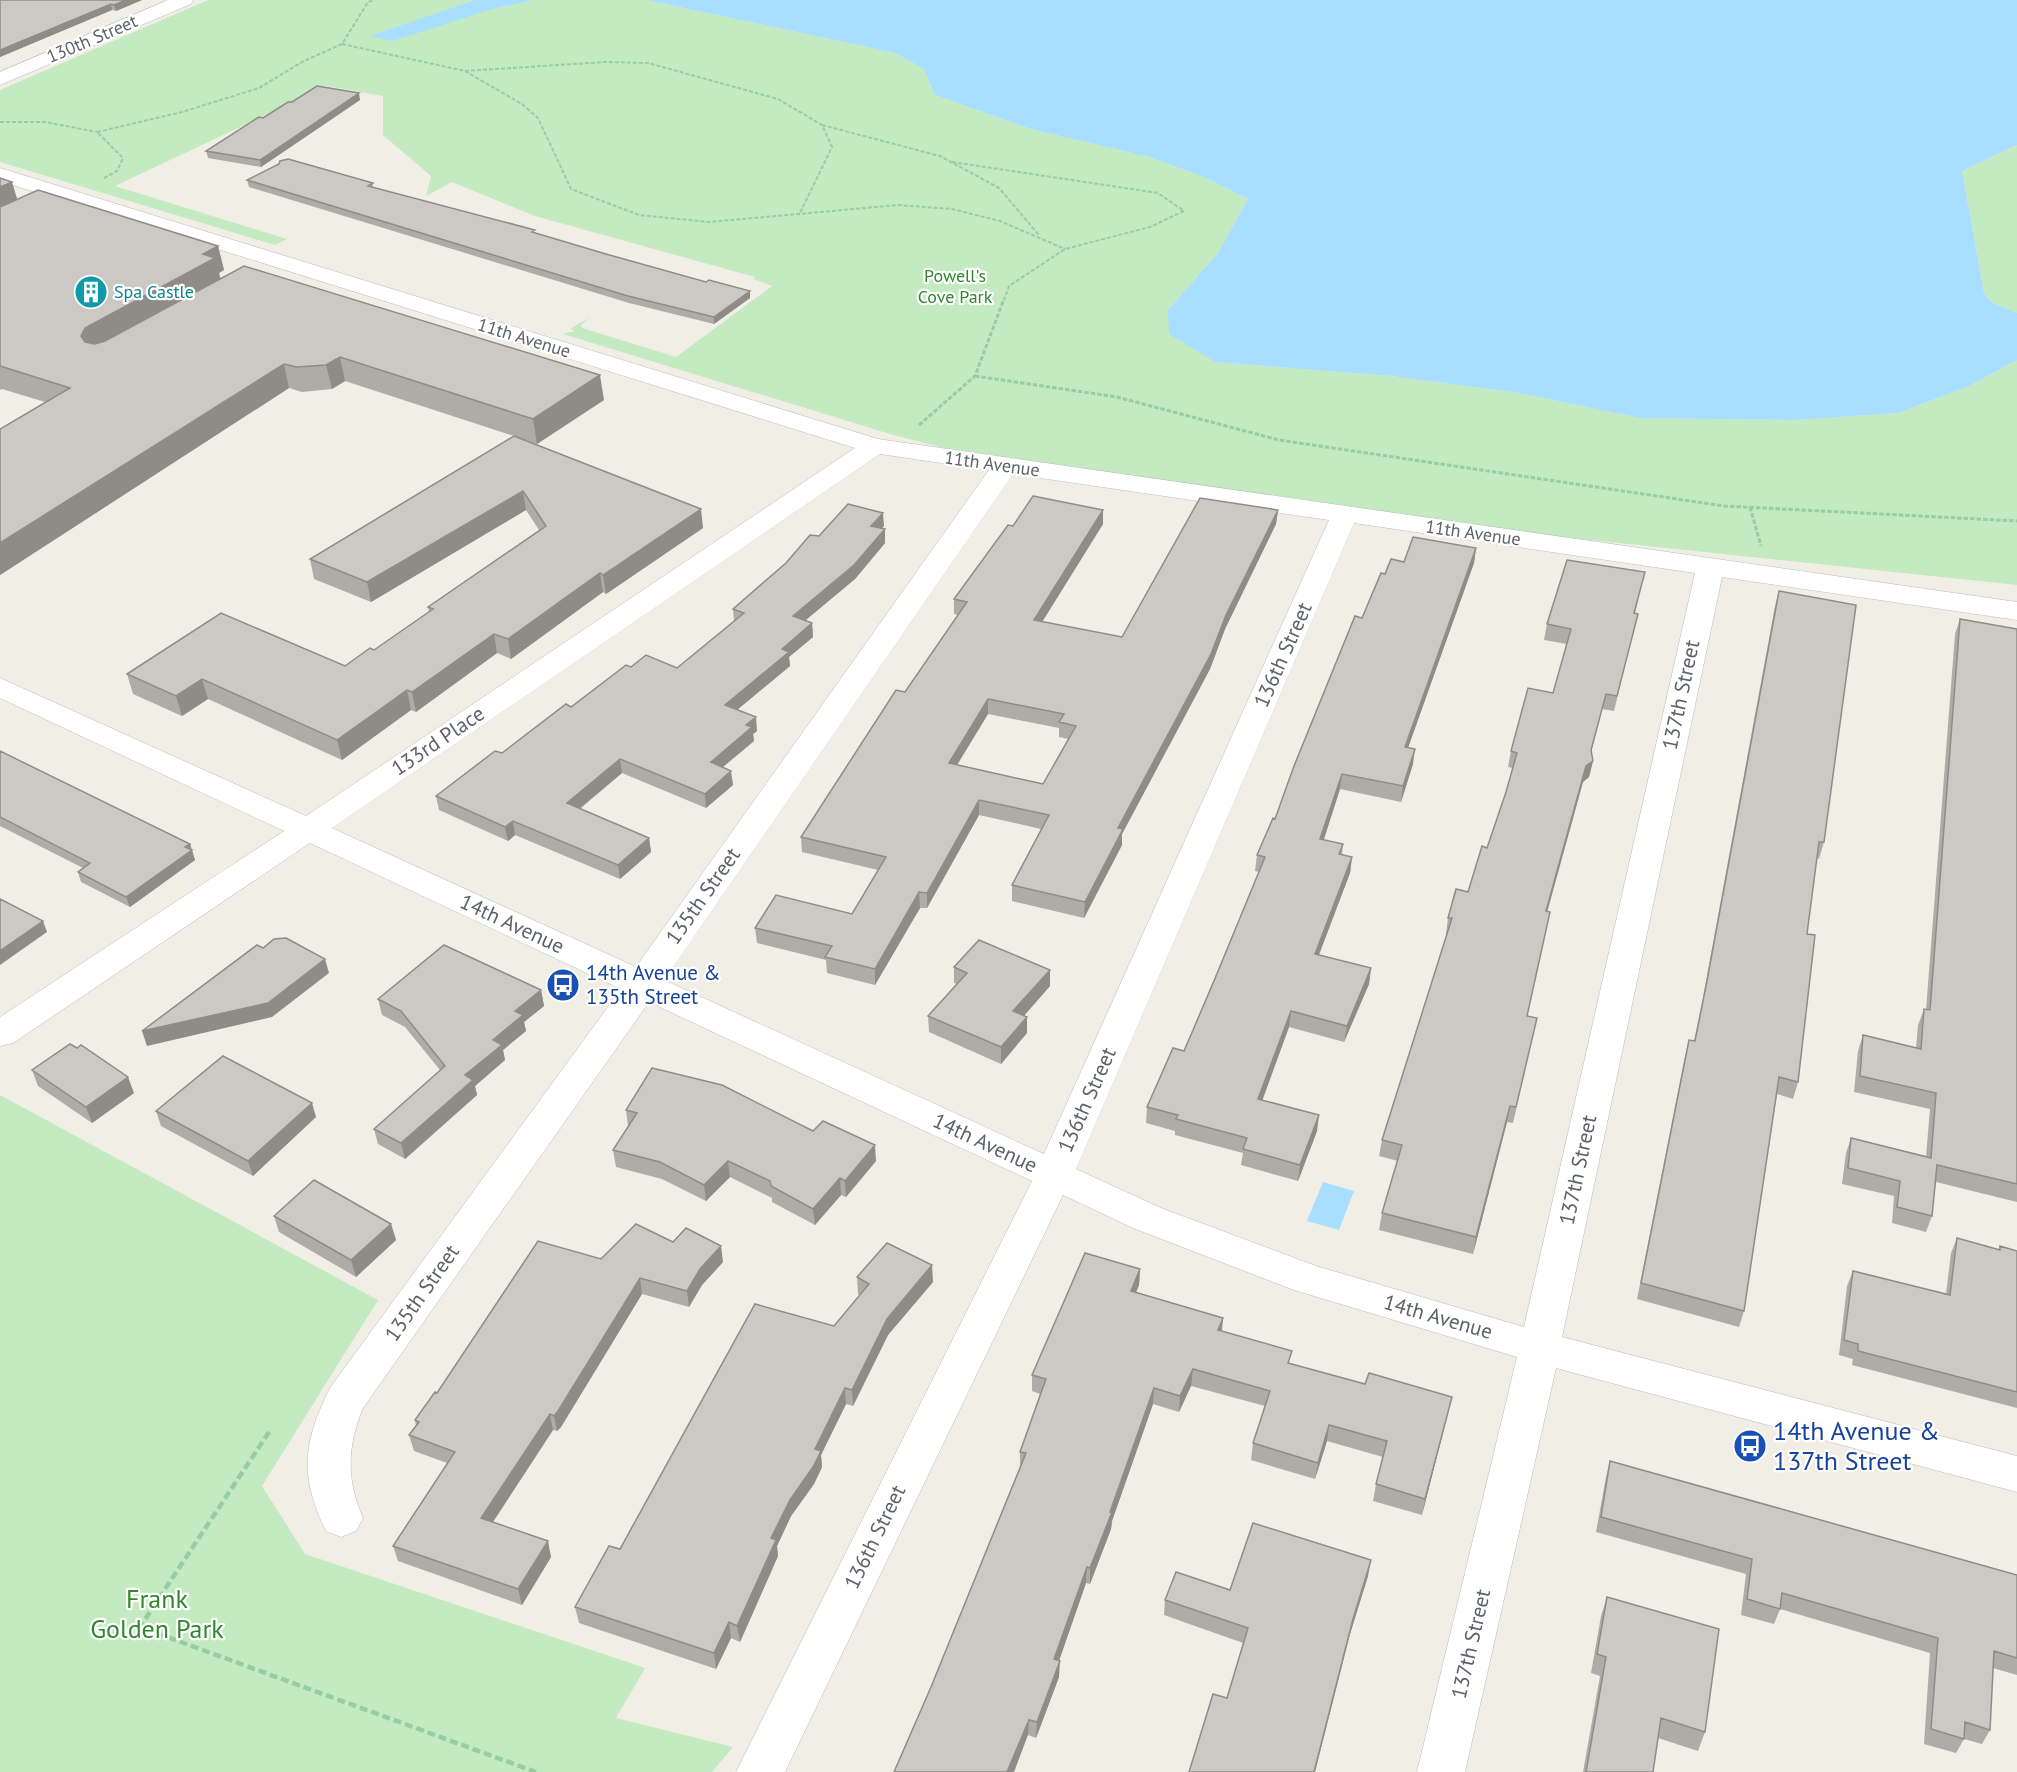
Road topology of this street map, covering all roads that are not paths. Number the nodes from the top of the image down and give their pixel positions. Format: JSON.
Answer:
{"nodes":[{"id":1,"x":184,"y":0,"type":"edge"},
{"id":2,"x":0,"y":79,"type":"edge"},
{"id":3,"x":0,"y":174,"type":"edge"},
{"id":4,"x":64,"y":193,"type":"junction"},
{"id":5,"x":37,"y":206,"type":"edge"},
{"id":6,"x":279,"y":262,"type":"junction"},
{"id":7,"x":255,"y":276,"type":"edge"},
{"id":8,"x":886,"y":448,"type":"junction"},
{"id":9,"x":1005,"y":466,"type":"junction"},
{"id":10,"x":1345,"y":514,"type":"junction"},
{"id":11,"x":1710,"y":567,"type":"junction"},
{"id":12,"x":2017,"y":611,"type":"edge"},
{"id":13,"x":0,"y":687,"type":"edge"},
{"id":14,"x":308,"y":830,"type":"junction"},
{"id":15,"x":642,"y":985,"type":"junction"},
{"id":16,"x":0,"y":1034,"type":"edge"},
{"id":17,"x":1054,"y":1175,"type":"junction"},
{"id":18,"x":1538,"y":1347,"type":"junction"},
{"id":19,"x":2017,"y":1474,"type":"edge"},
{"id":20,"x":341,"y":1518,"type":"dead end"},
{"id":21,"x":760,"y":1772,"type":"edge"},
{"id":22,"x":1441,"y":1772,"type":"edge"}],
"edges":[{"from":1,"to":2,"type":"street","name":"130th Street"},
{"from":3,"to":4,"type":"street","name":"11th Avenue"},
{"from":4,"to":5,"type":"street"},
{"from":4,"to":6,"type":"street","name":"11th Avenue"},
{"from":6,"to":7,"type":"street"},
{"from":6,"to":8,"type":"street","name":"11th Avenue"},
{"from":8,"to":9,"type":"street","name":"11th Avenue"},
{"from":8,"to":14,"type":"street","name":"133rd Place"},
{"from":9,"to":10,"type":"street","name":"11th Avenue"},
{"from":9,"to":15,"type":"street","name":"135th Street"},
{"from":10,"to":11,"type":"street","name":"11th Avenue"},
{"from":10,"to":17,"type":"street","name":"136th Street"},
{"from":11,"to":12,"type":"street","name":"11th Avenue"},
{"from":11,"to":18,"type":"street","name":"137th Street"},
{"from":13,"to":14,"type":"street","name":"14th Avenue"},
{"from":14,"to":15,"type":"street","name":"14th Avenue"},
{"from":14,"to":16,"type":"street","name":"133rd Place"},
{"from":15,"to":17,"type":"street","name":"14th Avenue"},
{"from":15,"to":20,"type":"street","name":"135th Street"},
{"from":17,"to":18,"type":"street","name":"14th Avenue"},
{"from":17,"to":21,"type":"street","name":"136th Street"},
{"from":18,"to":19,"type":"street","name":"14th Avenue"},
{"from":18,"to":22,"type":"street","name":"137th Street"}]}
